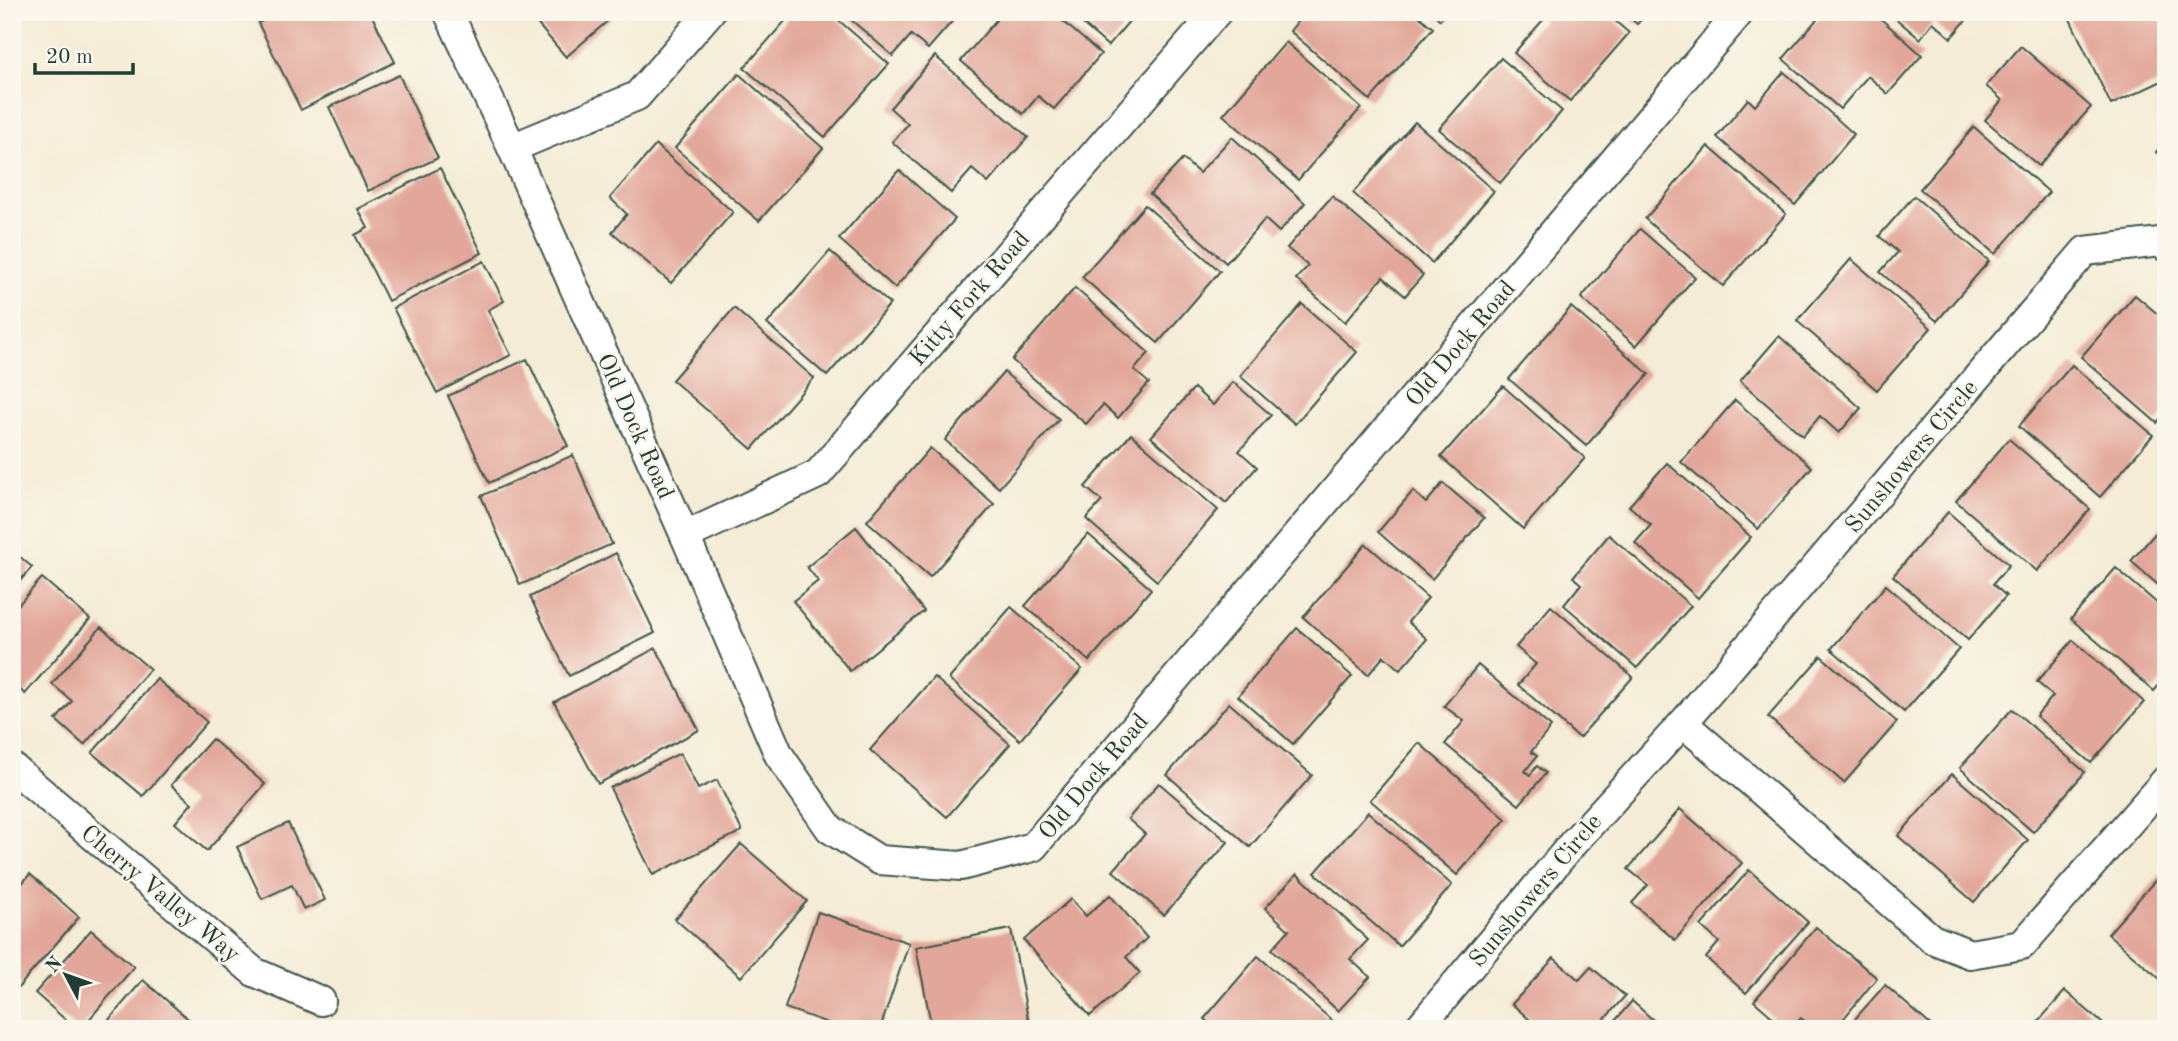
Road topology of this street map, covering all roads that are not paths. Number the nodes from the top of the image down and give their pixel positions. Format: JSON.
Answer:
{"nodes":[{"id":1,"x":448,"y":12,"type":"edge"},
{"id":2,"x":710,"y":12,"type":"edge"},
{"id":3,"x":1217,"y":12,"type":"edge"},
{"id":4,"x":1740,"y":12,"type":"edge"},
{"id":5,"x":512,"y":148,"type":"junction"},
{"id":6,"x":2166,"y":247,"type":"edge"},
{"id":7,"x":685,"y":536,"type":"junction"},
{"id":8,"x":1683,"y":723,"type":"junction"},
{"id":9,"x":12,"y":767,"type":"edge"},
{"id":10,"x":2166,"y":780,"type":"edge"},
{"id":11,"x":321,"y":1001,"type":"dead end"},
{"id":12,"x":1418,"y":1029,"type":"edge"}],
"edges":[{"from":1,"to":5,"type":"street","name":"Old Dock Road"},
{"from":2,"to":5,"type":"street"},
{"from":3,"to":7,"type":"street","name":"Kitty Fork Road"},
{"from":4,"to":7,"type":"street","name":"Old Dock Road"},
{"from":5,"to":7,"type":"street","name":"Old Dock Road"},
{"from":6,"to":8,"type":"street","name":"Sunshowers Circle"},
{"from":8,"to":10,"type":"street"},
{"from":8,"to":12,"type":"street","name":"Sunshowers Circle"},
{"from":9,"to":11,"type":"street","name":"Cherry Valley Way"}]}
